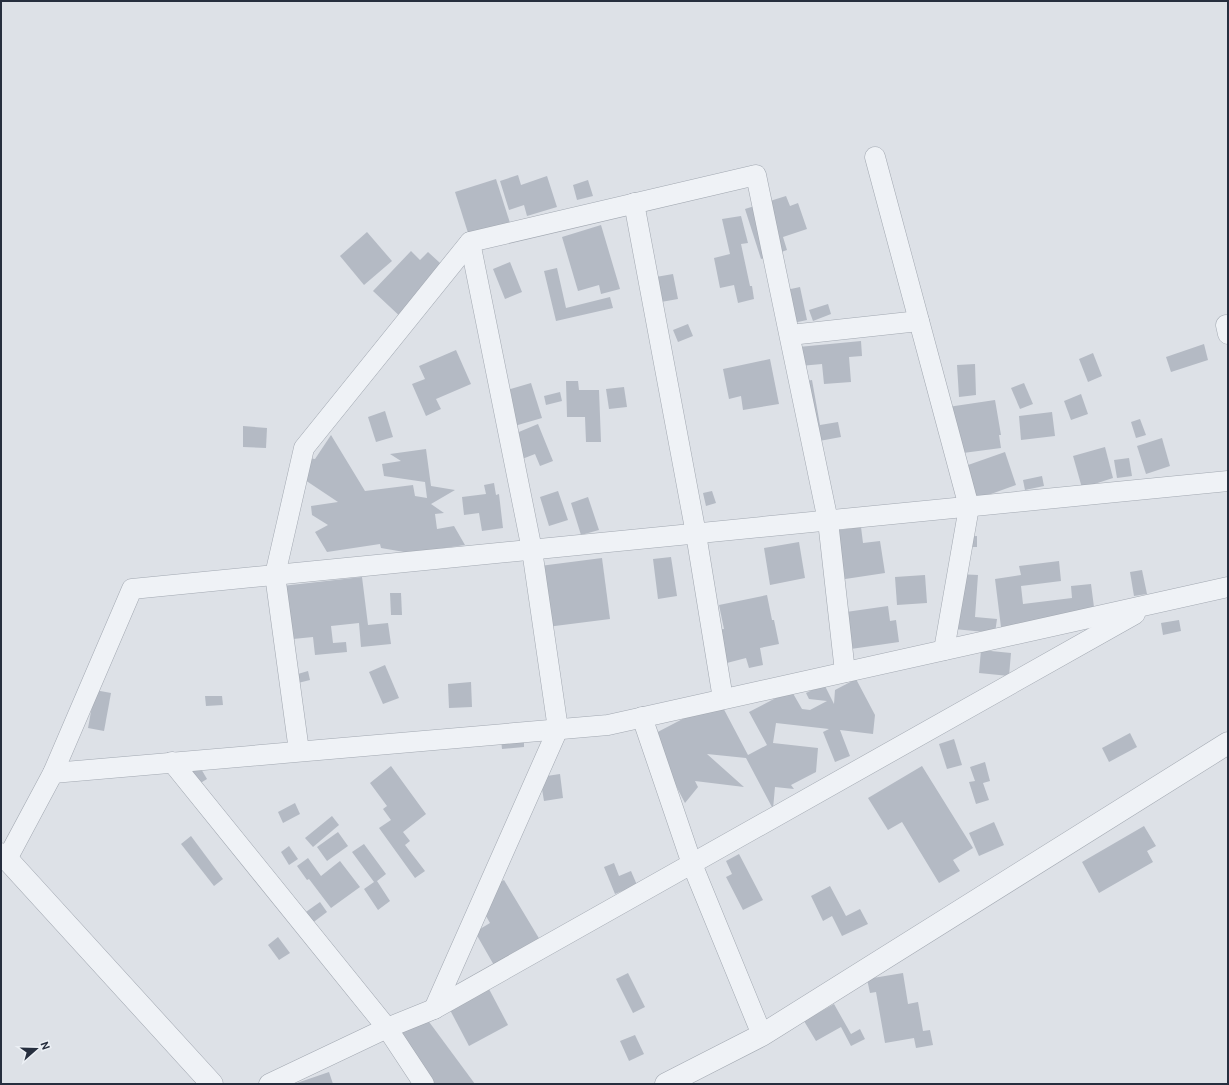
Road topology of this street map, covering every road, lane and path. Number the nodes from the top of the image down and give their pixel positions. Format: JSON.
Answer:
{"nodes":[{"id":1,"x":876,"y":157,"type":"dead end"},
{"id":2,"x":634,"y":203,"type":"junction"},
{"id":3,"x":470,"y":242,"type":"junction"},
{"id":4,"x":919,"y":321,"type":"junction"},
{"id":5,"x":790,"y":335,"type":"junction"},
{"id":6,"x":1228,"y":481,"type":"edge"},
{"id":7,"x":968,"y":507,"type":"junction"},
{"id":8,"x":828,"y":521,"type":"junction"},
{"id":9,"x":696,"y":534,"type":"junction"},
{"id":10,"x":532,"y":550,"type":"junction"},
{"id":11,"x":275,"y":575,"type":"junction"},
{"id":12,"x":1228,"y":587,"type":"edge"},
{"id":13,"x":1155,"y":604,"type":"junction"},
{"id":14,"x":944,"y":650,"type":"junction"},
{"id":15,"x":845,"y":672,"type":"junction"},
{"id":16,"x":723,"y":699,"type":"junction"},
{"id":17,"x":642,"y":717,"type":"junction"},
{"id":18,"x":558,"y":729,"type":"junction"},
{"id":19,"x":1228,"y":743,"type":"edge"},
{"id":20,"x":299,"y":751,"type":"junction"},
{"id":21,"x":172,"y":762,"type":"junction"},
{"id":22,"x":53,"y":773,"type":"junction"},
{"id":23,"x":4,"y":856,"type":"edge"},
{"id":24,"x":692,"y":864,"type":"junction"},
{"id":25,"x":434,"y":1009,"type":"junction"},
{"id":26,"x":387,"y":1028,"type":"junction"},
{"id":27,"x":762,"y":1035,"type":"junction"},
{"id":28,"x":212,"y":1084,"type":"edge"},
{"id":29,"x":269,"y":1084,"type":"edge"},
{"id":30,"x":424,"y":1084,"type":"edge"},
{"id":31,"x":666,"y":1084,"type":"edge"}],
"edges":[{"from":1,"to":4,"type":"street"},
{"from":2,"to":3,"type":"street"},
{"from":2,"to":5,"type":"street"},
{"from":2,"to":9,"type":"street"},
{"from":3,"to":10,"type":"street"},
{"from":3,"to":11,"type":"street"},
{"from":4,"to":5,"type":"street"},
{"from":4,"to":7,"type":"street"},
{"from":5,"to":8,"type":"street"},
{"from":6,"to":7,"type":"street"},
{"from":7,"to":8,"type":"street"},
{"from":7,"to":14,"type":"street"},
{"from":8,"to":9,"type":"street"},
{"from":8,"to":15,"type":"street"},
{"from":9,"to":10,"type":"street"},
{"from":9,"to":16,"type":"street"},
{"from":10,"to":11,"type":"street"},
{"from":10,"to":18,"type":"street"},
{"from":11,"to":20,"type":"street"},
{"from":11,"to":22,"type":"street"},
{"from":12,"to":13,"type":"street"},
{"from":13,"to":14,"type":"street"},
{"from":13,"to":24,"type":"street"},
{"from":14,"to":15,"type":"street"},
{"from":15,"to":16,"type":"street"},
{"from":16,"to":17,"type":"street"},
{"from":17,"to":18,"type":"street"},
{"from":17,"to":24,"type":"street"},
{"from":18,"to":20,"type":"street"},
{"from":18,"to":25,"type":"street"},
{"from":19,"to":27,"type":"street"},
{"from":20,"to":21,"type":"street"},
{"from":21,"to":22,"type":"street"},
{"from":21,"to":26,"type":"street"},
{"from":22,"to":23,"type":"street"},
{"from":23,"to":28,"type":"street"},
{"from":24,"to":25,"type":"street"},
{"from":24,"to":27,"type":"street"},
{"from":25,"to":26,"type":"street"},
{"from":26,"to":29,"type":"street"},
{"from":26,"to":30,"type":"street"},
{"from":27,"to":31,"type":"street"}]}
